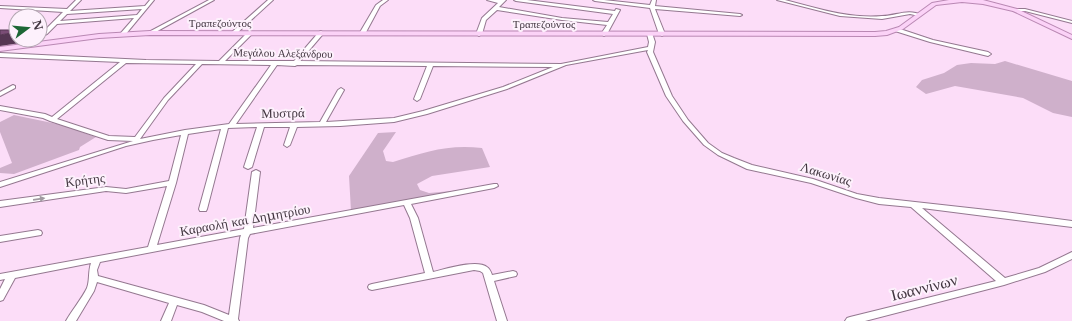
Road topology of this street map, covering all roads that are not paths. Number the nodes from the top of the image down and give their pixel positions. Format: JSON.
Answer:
{"nodes":[{"id":1,"x":79,"y":0,"type":"edge"},
{"id":2,"x":152,"y":0,"type":"edge"},
{"id":3,"x":212,"y":0,"type":"edge"},
{"id":4,"x":271,"y":0,"type":"edge"},
{"id":5,"x":386,"y":0,"type":"edge"},
{"id":6,"x":490,"y":0,"type":"edge"},
{"id":7,"x":516,"y":0,"type":"edge"},
{"id":8,"x":596,"y":0,"type":"edge"},
{"id":9,"x":654,"y":0,"type":"edge"},
{"id":10,"x":779,"y":0,"type":"edge"},
{"id":11,"x":503,"y":1,"type":"edge"},
{"id":12,"x":943,"y":1,"type":"edge"},
{"id":13,"x":621,"y":4,"type":"junction"},
{"id":14,"x":0,"y":7,"type":"edge"},
{"id":15,"x":652,"y":7,"type":"junction"},
{"id":16,"x":145,"y":8,"type":"junction"},
{"id":17,"x":496,"y":8,"type":"junction"},
{"id":18,"x":1015,"y":10,"type":"junction"},
{"id":19,"x":67,"y":12,"type":"junction"},
{"id":20,"x":616,"y":13,"type":"junction"},
{"id":21,"x":740,"y":15,"type":"dead end"},
{"id":22,"x":919,"y":15,"type":"junction"},
{"id":23,"x":139,"y":16,"type":"junction"},
{"id":24,"x":1072,"y":22,"type":"edge"},
{"id":25,"x":55,"y":23,"type":"junction"},
{"id":26,"x":610,"y":24,"type":"junction"},
{"id":27,"x":48,"y":29,"type":"edge"},
{"id":28,"x":897,"y":30,"type":"junction"},
{"id":29,"x":150,"y":33,"type":"junction"},
{"id":30,"x":234,"y":33,"type":"junction"},
{"id":31,"x":250,"y":33,"type":"junction"},
{"id":32,"x":123,"y":34,"type":"junction"},
{"id":33,"x":321,"y":34,"type":"junction"},
{"id":34,"x":362,"y":34,"type":"junction"},
{"id":35,"x":479,"y":34,"type":"junction"},
{"id":36,"x":604,"y":34,"type":"junction"},
{"id":37,"x":650,"y":34,"type":"junction"},
{"id":38,"x":662,"y":34,"type":"junction"},
{"id":39,"x":1070,"y":36,"type":"edge"},
{"id":40,"x":48,"y":41,"type":"edge"},
{"id":41,"x":650,"y":48,"type":"junction"},
{"id":42,"x":988,"y":54,"type":"dead end"},
{"id":43,"x":1,"y":56,"type":"edge"},
{"id":44,"x":124,"y":62,"type":"junction"},
{"id":45,"x":200,"y":62,"type":"junction"},
{"id":46,"x":220,"y":63,"type":"junction"},
{"id":47,"x":275,"y":63,"type":"junction"},
{"id":48,"x":295,"y":64,"type":"junction"},
{"id":49,"x":565,"y":64,"type":"junction"},
{"id":50,"x":430,"y":65,"type":"junction"},
{"id":51,"x":14,"y":87,"type":"dead end"},
{"id":52,"x":341,"y":90,"type":"dead end"},
{"id":53,"x":0,"y":94,"type":"edge"},
{"id":54,"x":417,"y":99,"type":"dead end"},
{"id":55,"x":0,"y":108,"type":"edge"},
{"id":56,"x":52,"y":120,"type":"junction"},
{"id":57,"x":294,"y":124,"type":"junction"},
{"id":58,"x":322,"y":124,"type":"junction"},
{"id":59,"x":228,"y":125,"type":"junction"},
{"id":60,"x":261,"y":125,"type":"junction"},
{"id":61,"x":186,"y":132,"type":"junction"},
{"id":62,"x":153,"y":138,"type":"junction"},
{"id":63,"x":138,"y":139,"type":"junction"},
{"id":64,"x":287,"y":145,"type":"dead end"},
{"id":65,"x":248,"y":167,"type":"dead end"},
{"id":66,"x":256,"y":172,"type":"dead end"},
{"id":67,"x":172,"y":183,"type":"junction"},
{"id":68,"x":0,"y":185,"type":"edge"},
{"id":69,"x":494,"y":186,"type":"dead end"},
{"id":70,"x":408,"y":203,"type":"junction"},
{"id":71,"x":0,"y":204,"type":"edge"},
{"id":72,"x":913,"y":205,"type":"junction"},
{"id":73,"x":203,"y":209,"type":"dead end"},
{"id":74,"x":1072,"y":224,"type":"edge"},
{"id":75,"x":247,"y":232,"type":"junction"},
{"id":76,"x":38,"y":233,"type":"dead end"},
{"id":77,"x":0,"y":239,"type":"edge"},
{"id":78,"x":151,"y":250,"type":"junction"},
{"id":79,"x":1072,"y":255,"type":"edge"},
{"id":80,"x":96,"y":260,"type":"junction"},
{"id":81,"x":513,"y":274,"type":"dead end"},
{"id":82,"x":12,"y":275,"type":"junction"},
{"id":83,"x":430,"y":276,"type":"junction"},
{"id":84,"x":0,"y":277,"type":"edge"},
{"id":85,"x":94,"y":278,"type":"junction"},
{"id":86,"x":490,"y":278,"type":"junction"},
{"id":87,"x":1004,"y":282,"type":"junction"},
{"id":88,"x":372,"y":287,"type":"dead end"},
{"id":89,"x":0,"y":297,"type":"edge"},
{"id":90,"x":174,"y":301,"type":"junction"},
{"id":91,"x":71,"y":321,"type":"edge"},
{"id":92,"x":166,"y":321,"type":"edge"},
{"id":93,"x":234,"y":321,"type":"edge"},
{"id":94,"x":502,"y":321,"type":"edge"},
{"id":95,"x":850,"y":321,"type":"edge"}],
"edges":[{"from":1,"to":19,"type":"street"},
{"from":2,"to":16,"type":"street"},
{"from":3,"to":29,"type":"street"},
{"from":4,"to":30,"type":"street"},
{"from":5,"to":34,"type":"street"},
{"from":6,"to":11,"type":"street"},
{"from":7,"to":20,"type":"street"},
{"from":8,"to":13,"type":"street"},
{"from":9,"to":15,"type":"street"},
{"from":10,"to":22,"type":"street"},
{"from":11,"to":17,"type":"street"},
{"from":12,"to":18,"type":"main road","name":"Τραπεζούντος"},
{"from":12,"to":22,"type":"main road","name":"Τραπεζούντος"},
{"from":13,"to":15,"type":"street"},
{"from":13,"to":20,"type":"street"},
{"from":14,"to":19,"type":"street"},
{"from":15,"to":21,"type":"street"},
{"from":15,"to":38,"type":"street"},
{"from":16,"to":19,"type":"street"},
{"from":16,"to":23,"type":"street"},
{"from":17,"to":26,"type":"street"},
{"from":17,"to":35,"type":"street"},
{"from":18,"to":24,"type":"street"},
{"from":18,"to":39,"type":"main road","name":"Τραπεζούντος"},
{"from":19,"to":25,"type":"street"},
{"from":20,"to":26,"type":"street"},
{"from":22,"to":28,"type":"main road","name":"Τραπεζούντος"},
{"from":23,"to":25,"type":"street"},
{"from":23,"to":32,"type":"street"},
{"from":25,"to":27,"type":"street"},
{"from":26,"to":36,"type":"street"},
{"from":28,"to":38,"type":"main road","name":"Τραπεζούντος"},
{"from":28,"to":42,"type":"street"},
{"from":29,"to":30,"type":"main road","name":"Τραπεζούντος"},
{"from":29,"to":32,"type":"main road","name":"Τραπεζούντος"},
{"from":30,"to":31,"type":"main road","name":"Τραπεζούντος"},
{"from":31,"to":33,"type":"main road","name":"Τραπεζούντος"},
{"from":31,"to":46,"type":"street"},
{"from":32,"to":40,"type":"main road","name":"Τραπεζούντος"},
{"from":33,"to":34,"type":"main road","name":"Τραπεζούντος"},
{"from":33,"to":48,"type":"street"},
{"from":34,"to":35,"type":"main road","name":"Τραπεζούντος"},
{"from":35,"to":36,"type":"main road","name":"Τραπεζούντος"},
{"from":36,"to":37,"type":"main road","name":"Τραπεζούντος"},
{"from":37,"to":38,"type":"main road","name":"Τραπεζούντος"},
{"from":37,"to":41,"type":"street","name":"Λακωνίας"},
{"from":41,"to":49,"type":"street"},
{"from":41,"to":72,"type":"street","name":"Λακωνίας"},
{"from":43,"to":44,"type":"street","name":"Μεγάλου Αλεξάνδρου"},
{"from":44,"to":45,"type":"street","name":"Μεγάλου Αλεξάνδρου"},
{"from":44,"to":56,"type":"street"},
{"from":45,"to":46,"type":"street","name":"Μεγάλου Αλεξάνδρου"},
{"from":45,"to":63,"type":"street"},
{"from":46,"to":47,"type":"street","name":"Μεγάλου Αλεξάνδρου"},
{"from":47,"to":48,"type":"street","name":"Μεγάλου Αλεξάνδρου"},
{"from":47,"to":59,"type":"street"},
{"from":48,"to":50,"type":"street","name":"Μεγάλου Αλεξάνδρου"},
{"from":49,"to":50,"type":"street","name":"Μεγάλου Αλεξάνδρου"},
{"from":49,"to":58,"type":"street","name":"Μυστρά"},
{"from":50,"to":54,"type":"street"},
{"from":51,"to":53,"type":"street"},
{"from":52,"to":58,"type":"street"},
{"from":55,"to":56,"type":"street"},
{"from":56,"to":63,"type":"street"},
{"from":57,"to":58,"type":"street","name":"Μυστρά"},
{"from":57,"to":60,"type":"street","name":"Μυστρά"},
{"from":57,"to":64,"type":"street"},
{"from":59,"to":60,"type":"street","name":"Μυστρά"},
{"from":59,"to":61,"type":"street","name":"Μυστρά"},
{"from":59,"to":73,"type":"street"},
{"from":60,"to":65,"type":"street"},
{"from":61,"to":62,"type":"street","name":"Μυστρά"},
{"from":61,"to":67,"type":"street"},
{"from":62,"to":63,"type":"street"},
{"from":62,"to":68,"type":"street","name":"Μυστρά"},
{"from":66,"to":75,"type":"street"},
{"from":71,"to":67,"type":"street","name":"Κρήτης","one_way":true},
{"from":67,"to":78,"type":"street"},
{"from":69,"to":70,"type":"street","name":"Καραολή και Δημητρίου"},
{"from":70,"to":75,"type":"street","name":"Καραολή και Δημητρίου"},
{"from":70,"to":83,"type":"street"},
{"from":72,"to":74,"type":"street","name":"Λακωνίας"},
{"from":72,"to":87,"type":"street"},
{"from":75,"to":78,"type":"street","name":"Καραολή και Δημητρίου"},
{"from":75,"to":93,"type":"street"},
{"from":76,"to":77,"type":"street"},
{"from":78,"to":80,"type":"street","name":"Καραολή και Δημητρίου"},
{"from":79,"to":87,"type":"street","name":"Ιωαννίνων"},
{"from":80,"to":82,"type":"street","name":"Καραολή και Δημητρίου"},
{"from":80,"to":85,"type":"street"},
{"from":81,"to":86,"type":"street"},
{"from":82,"to":84,"type":"street","name":"Καραολή και Δημητρίου"},
{"from":82,"to":89,"type":"street"},
{"from":83,"to":86,"type":"street"},
{"from":83,"to":88,"type":"street"},
{"from":85,"to":90,"type":"street"},
{"from":85,"to":91,"type":"street"},
{"from":86,"to":94,"type":"street"},
{"from":87,"to":95,"type":"street","name":"Ιωαννίνων"},
{"from":90,"to":92,"type":"street"},
{"from":90,"to":93,"type":"street"}]}
